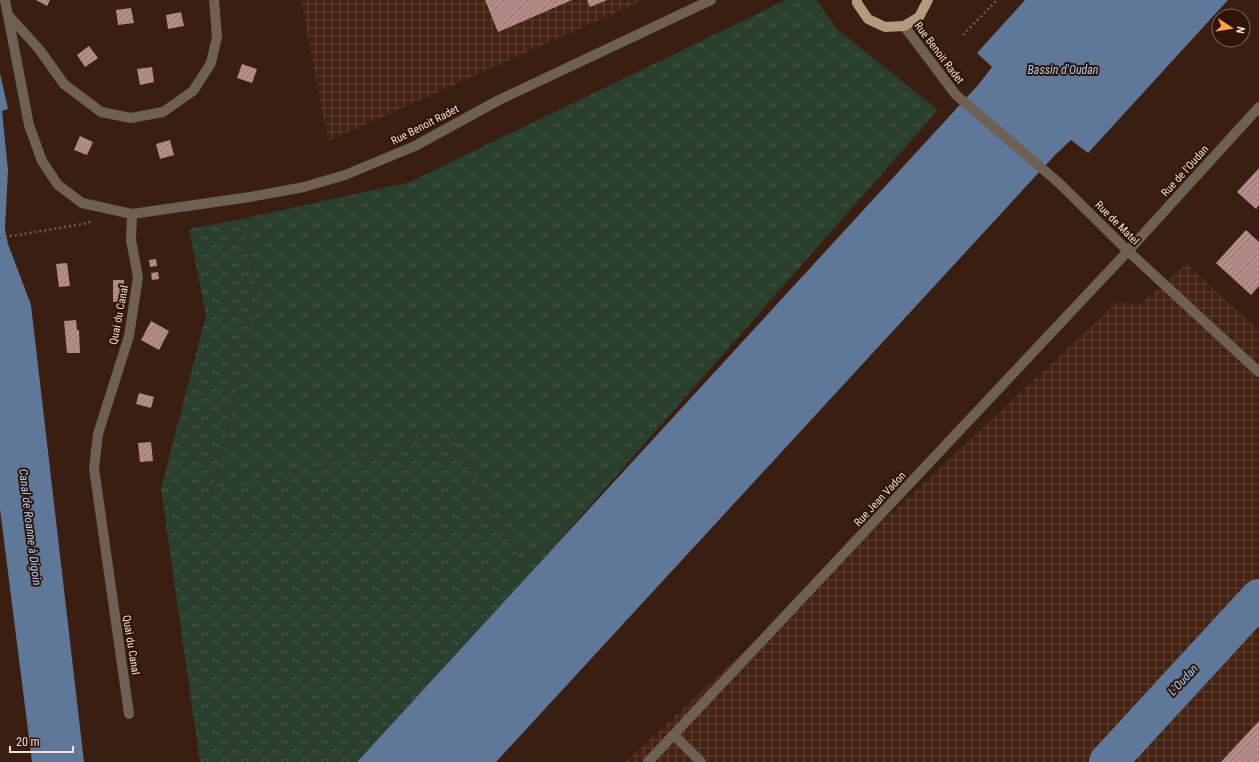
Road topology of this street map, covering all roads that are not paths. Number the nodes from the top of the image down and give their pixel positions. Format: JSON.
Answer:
{"nodes":[{"id":1,"x":6,"y":0,"type":"edge"},
{"id":2,"x":214,"y":0,"type":"edge"},
{"id":3,"x":711,"y":0,"type":"edge"},
{"id":4,"x":857,"y":0,"type":"edge"},
{"id":5,"x":928,"y":0,"type":"edge"},
{"id":6,"x":8,"y":15,"type":"junction"},
{"id":7,"x":904,"y":26,"type":"junction"},
{"id":8,"x":956,"y":95,"type":"joint"},
{"id":9,"x":1259,"y":107,"type":"edge"},
{"id":10,"x":132,"y":214,"type":"junction"},
{"id":11,"x":1128,"y":251,"type":"junction"},
{"id":12,"x":1259,"y":372,"type":"edge"},
{"id":13,"x":130,"y":714,"type":"dead end"},
{"id":14,"x":674,"y":735,"type":"junction"},
{"id":15,"x":648,"y":762,"type":"edge"},
{"id":16,"x":701,"y":762,"type":"edge"}],
"edges":[{"from":1,"to":6,"type":"street"},
{"from":2,"to":6,"type":"street"},
{"from":3,"to":10,"type":"street","name":"Rue Benoit Radet"},
{"from":4,"to":7,"type":"main road"},
{"from":5,"to":7,"type":"main road"},
{"from":6,"to":10,"type":"street"},
{"from":7,"to":8,"type":"street","name":"Rue Benoit Radet"},
{"from":8,"to":11,"type":"street","name":"Rue de Matel"},
{"from":9,"to":11,"type":"street","name":"Rue de l'Oudan"},
{"from":10,"to":13,"type":"street","name":"Quai du Canal"},
{"from":11,"to":12,"type":"street","name":"Rue de Matel"},
{"from":11,"to":14,"type":"street","name":"Rue Jean Vadon"},
{"from":14,"to":15,"type":"street","name":"Rue Jean Vadon"},
{"from":14,"to":16,"type":"street"}]}
